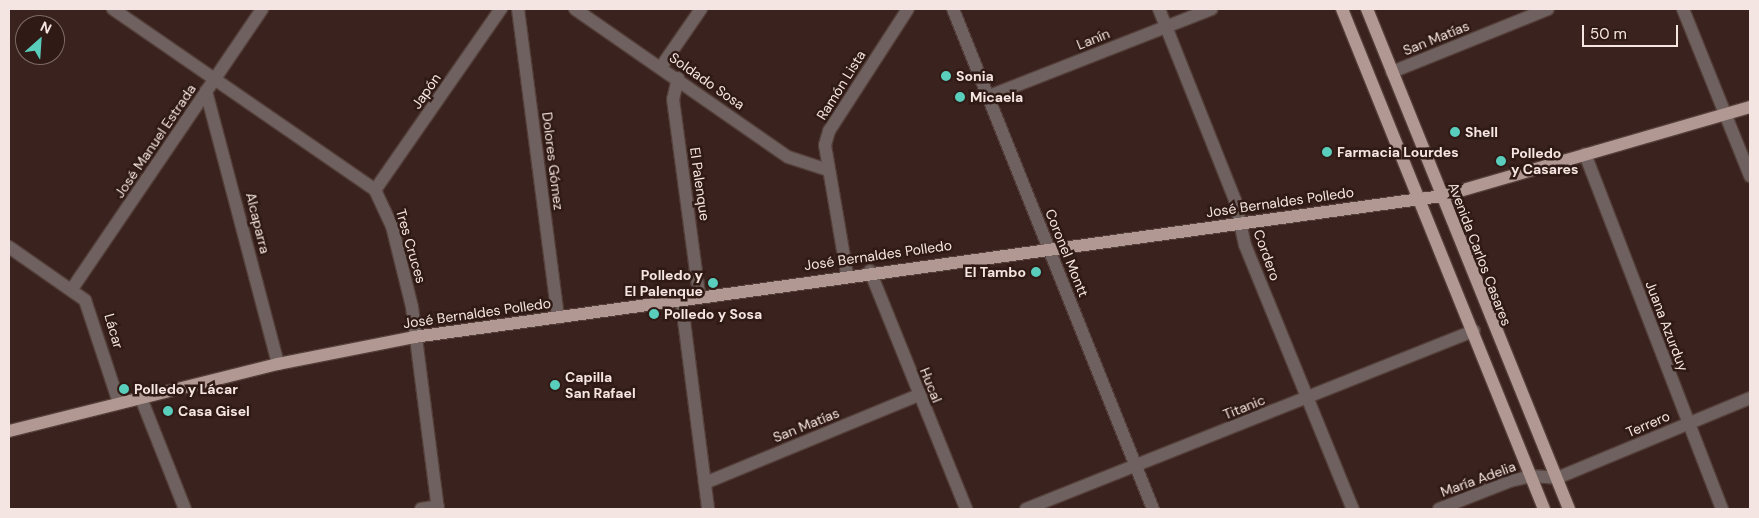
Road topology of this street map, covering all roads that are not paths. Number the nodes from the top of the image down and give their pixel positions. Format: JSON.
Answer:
{"nodes":[{"id":1,"x":112,"y":9,"type":"edge"},
{"id":2,"x":262,"y":9,"type":"edge"},
{"id":3,"x":501,"y":9,"type":"edge"},
{"id":4,"x":518,"y":9,"type":"edge"},
{"id":5,"x":575,"y":9,"type":"edge"},
{"id":6,"x":701,"y":9,"type":"edge"},
{"id":7,"x":908,"y":9,"type":"edge"},
{"id":8,"x":953,"y":9,"type":"edge"},
{"id":9,"x":1159,"y":9,"type":"edge"},
{"id":10,"x":1211,"y":9,"type":"edge"},
{"id":11,"x":1342,"y":9,"type":"edge"},
{"id":12,"x":1367,"y":9,"type":"edge"},
{"id":13,"x":1548,"y":9,"type":"edge"},
{"id":14,"x":1682,"y":9,"type":"edge"},
{"id":15,"x":1528,"y":12,"type":"edge"},
{"id":16,"x":1166,"y":26,"type":"junction"},
{"id":17,"x":661,"y":67,"type":"junction"},
{"id":18,"x":1392,"y":72,"type":"junction"},
{"id":19,"x":678,"y":78,"type":"junction"},
{"id":20,"x":215,"y":79,"type":"junction"},
{"id":21,"x":206,"y":92,"type":"junction"},
{"id":22,"x":987,"y":97,"type":"junction"},
{"id":23,"x":1750,"y":107,"type":"edge"},
{"id":24,"x":1725,"y":114,"type":"junction"},
{"id":25,"x":1585,"y":154,"type":"junction"},
{"id":26,"x":826,"y":169,"type":"junction"},
{"id":27,"x":1750,"y":176,"type":"edge"},
{"id":28,"x":375,"y":190,"type":"junction"},
{"id":29,"x":1442,"y":196,"type":"junction"},
{"id":30,"x":1419,"y":198,"type":"junction"},
{"id":31,"x":1240,"y":222,"type":"junction"},
{"id":32,"x":9,"y":247,"type":"edge"},
{"id":33,"x":1049,"y":248,"type":"junction"},
{"id":34,"x":870,"y":271,"type":"junction"},
{"id":35,"x":847,"y":274,"type":"junction"},
{"id":36,"x":72,"y":290,"type":"junction"},
{"id":37,"x":699,"y":294,"type":"junction"},
{"id":38,"x":681,"y":297,"type":"junction"},
{"id":39,"x":558,"y":317,"type":"junction"},
{"id":40,"x":1474,"y":331,"type":"junction"},
{"id":41,"x":414,"y":337,"type":"junction"},
{"id":42,"x":278,"y":364,"type":"junction"},
{"id":43,"x":919,"y":395,"type":"junction"},
{"id":44,"x":1308,"y":397,"type":"junction"},
{"id":45,"x":141,"y":398,"type":"junction"},
{"id":46,"x":1750,"y":398,"type":"edge"},
{"id":47,"x":119,"y":403,"type":"junction"},
{"id":48,"x":1688,"y":424,"type":"junction"},
{"id":49,"x":9,"y":431,"type":"edge"},
{"id":50,"x":1136,"y":466,"type":"junction"},
{"id":51,"x":1531,"y":476,"type":"junction"},
{"id":52,"x":1557,"y":478,"type":"junction"},
{"id":53,"x":705,"y":483,"type":"junction"},
{"id":54,"x":438,"y":508,"type":"edge"},
{"id":55,"x":185,"y":509,"type":"edge"},
{"id":56,"x":421,"y":509,"type":"edge"},
{"id":57,"x":708,"y":509,"type":"edge"},
{"id":58,"x":966,"y":509,"type":"edge"},
{"id":59,"x":1026,"y":509,"type":"edge"},
{"id":60,"x":1153,"y":509,"type":"edge"},
{"id":61,"x":1353,"y":509,"type":"edge"},
{"id":62,"x":1439,"y":509,"type":"edge"},
{"id":63,"x":1544,"y":509,"type":"edge"},
{"id":64,"x":1569,"y":509,"type":"edge"},
{"id":65,"x":1722,"y":509,"type":"edge"}],
"edges":[{"from":1,"to":20,"type":"street","name":"Tres Cruces"},
{"from":2,"to":20,"type":"street","name":"José Manuel Estrada"},
{"from":3,"to":28,"type":"street","name":"Japón"},
{"from":4,"to":39,"type":"street","name":"Dolores Gómez"},
{"from":5,"to":17,"type":"street","name":"Soldado Sosa"},
{"from":6,"to":17,"type":"street"},
{"from":7,"to":26,"type":"street","name":"Ramón Lista"},
{"from":8,"to":22,"type":"street","name":"Coronel Montt"},
{"from":9,"to":16,"type":"street","name":"Cordero"},
{"from":10,"to":16,"type":"street","name":"Lanín"},
{"from":11,"to":30,"type":"main road"},
{"from":12,"to":18,"type":"main road","name":"Avenida Carlos Casares"},
{"from":13,"to":15,"type":"street","name":"San Matías"},
{"from":14,"to":24,"type":"street"},
{"from":15,"to":18,"type":"street","name":"San Matías"},
{"from":16,"to":22,"type":"street","name":"Lanín"},
{"from":16,"to":31,"type":"street","name":"Cordero"},
{"from":17,"to":19,"type":"street","name":"Soldado Sosa"},
{"from":18,"to":29,"type":"main road","name":"Avenida Carlos Casares"},
{"from":19,"to":26,"type":"street","name":"Soldado Sosa"},
{"from":19,"to":37,"type":"street","name":"El Palenque"},
{"from":20,"to":21,"type":"street","name":"José Manuel Estrada"},
{"from":20,"to":28,"type":"street","name":"Tres Cruces"},
{"from":21,"to":36,"type":"street","name":"José Manuel Estrada"},
{"from":21,"to":42,"type":"street","name":"Alcaparra"},
{"from":22,"to":33,"type":"street","name":"Coronel Montt"},
{"from":23,"to":24,"type":"main road","name":"José Bernaldes Polledo"},
{"from":24,"to":25,"type":"main road","name":"José Bernaldes Polledo"},
{"from":24,"to":27,"type":"street"},
{"from":25,"to":29,"type":"main road","name":"José Bernaldes Polledo"},
{"from":25,"to":48,"type":"street","name":"Juana Azurduy"},
{"from":26,"to":35,"type":"street","name":"Ramón Lista"},
{"from":28,"to":41,"type":"street","name":"Tres Cruces"},
{"from":29,"to":30,"type":"main road","name":"José Bernaldes Polledo"},
{"from":29,"to":52,"type":"main road","name":"Avenida Carlos Casares"},
{"from":30,"to":31,"type":"main road","name":"José Bernaldes Polledo"},
{"from":30,"to":40,"type":"main road"},
{"from":31,"to":33,"type":"main road","name":"José Bernaldes Polledo"},
{"from":31,"to":44,"type":"street","name":"Cordero"},
{"from":32,"to":36,"type":"street","name":"Lácar"},
{"from":33,"to":34,"type":"main road","name":"José Bernaldes Polledo"},
{"from":33,"to":50,"type":"street","name":"Coronel Montt"},
{"from":34,"to":35,"type":"main road","name":"José Bernaldes Polledo"},
{"from":34,"to":43,"type":"street","name":"Hucal"},
{"from":35,"to":37,"type":"main road","name":"José Bernaldes Polledo"},
{"from":36,"to":47,"type":"street","name":"Lácar"},
{"from":37,"to":38,"type":"main road","name":"José Bernaldes Polledo"},
{"from":38,"to":39,"type":"main road","name":"José Bernaldes Polledo"},
{"from":38,"to":53,"type":"street"},
{"from":39,"to":41,"type":"main road","name":"José Bernaldes Polledo"},
{"from":40,"to":44,"type":"street","name":"Titanic"},
{"from":40,"to":51,"type":"main road"},
{"from":41,"to":42,"type":"main road","name":"José Bernaldes Polledo"},
{"from":41,"to":54,"type":"street","name":"Tres Cruces"},
{"from":42,"to":45,"type":"main road","name":"José Bernaldes Polledo"},
{"from":43,"to":53,"type":"street","name":"San Matías"},
{"from":43,"to":58,"type":"street","name":"Hucal"},
{"from":44,"to":50,"type":"street","name":"Titanic"},
{"from":44,"to":61,"type":"street","name":"Cordero"},
{"from":45,"to":47,"type":"main road","name":"José Bernaldes Polledo"},
{"from":45,"to":55,"type":"street"},
{"from":46,"to":48,"type":"street","name":"Terrero"},
{"from":47,"to":49,"type":"main road","name":"José Bernaldes Polledo"},
{"from":48,"to":52,"type":"street","name":"Terrero"},
{"from":48,"to":65,"type":"street","name":"Juana Azurduy"},
{"from":50,"to":59,"type":"street","name":"Titanic"},
{"from":50,"to":60,"type":"street","name":"Coronel Montt"},
{"from":51,"to":52,"type":"street","name":"María Adelia"},
{"from":51,"to":62,"type":"street","name":"María Adelia"},
{"from":51,"to":63,"type":"main road"},
{"from":52,"to":64,"type":"main road","name":"Avenida Carlos Casares"},
{"from":53,"to":57,"type":"street"},
{"from":54,"to":56,"type":"street"}]}
